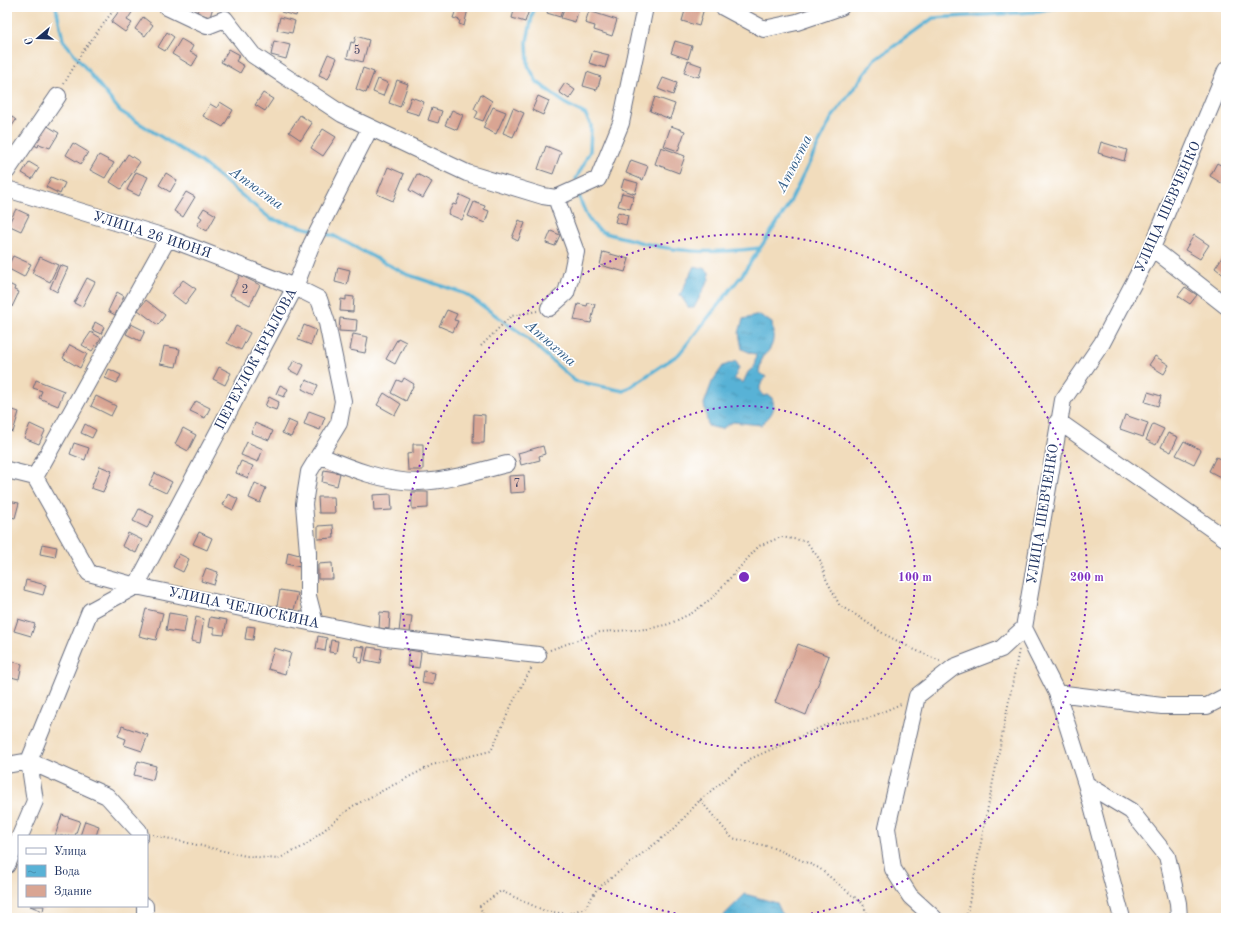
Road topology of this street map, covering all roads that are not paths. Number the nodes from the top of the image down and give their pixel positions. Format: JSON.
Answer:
{"nodes":[{"id":1,"x":167,"y":7,"type":"edge"},
{"id":2,"x":646,"y":7,"type":"edge"},
{"id":3,"x":723,"y":7,"type":"edge"},
{"id":4,"x":841,"y":7,"type":"edge"},
{"id":5,"x":227,"y":13,"type":"edge"},
{"id":6,"x":1226,"y":70,"type":"edge"},
{"id":7,"x":58,"y":96,"type":"road end"},
{"id":8,"x":370,"y":128,"type":"junction"},
{"id":9,"x":7,"y":171,"type":"edge"},
{"id":10,"x":7,"y":189,"type":"edge"},
{"id":11,"x":556,"y":198,"type":"junction"},
{"id":12,"x":168,"y":238,"type":"junction"},
{"id":13,"x":1152,"y":248,"type":"junction"},
{"id":14,"x":295,"y":287,"type":"junction"},
{"id":15,"x":1226,"y":306,"type":"edge"},
{"id":16,"x":549,"y":308,"type":"road end"},
{"id":17,"x":1058,"y":421,"type":"junction"},
{"id":18,"x":319,"y":455,"type":"junction"},
{"id":19,"x":507,"y":464,"type":"dead end"},
{"id":20,"x":7,"y":470,"type":"edge"},
{"id":21,"x":35,"y":477,"type":"junction"},
{"id":22,"x":1226,"y":538,"type":"edge"},
{"id":23,"x":136,"y":586,"type":"junction"},
{"id":24,"x":315,"y":623,"type":"junction"},
{"id":25,"x":1024,"y":628,"type":"junction"},
{"id":26,"x":538,"y":655,"type":"road end"},
{"id":27,"x":1057,"y":693,"type":"junction"},
{"id":28,"x":1226,"y":696,"type":"edge"},
{"id":29,"x":29,"y":761,"type":"junction"},
{"id":30,"x":7,"y":764,"type":"edge"},
{"id":31,"x":1086,"y":784,"type":"junction"},
{"id":32,"x":139,"y":834,"type":"edge"},
{"id":33,"x":20,"y":835,"type":"edge"},
{"id":34,"x":18,"y":839,"type":"edge"},
{"id":35,"x":7,"y":865,"type":"edge"},
{"id":36,"x":145,"y":907,"type":"edge"},
{"id":37,"x":145,"y":918,"type":"edge"},
{"id":38,"x":934,"y":918,"type":"edge"},
{"id":39,"x":1122,"y":918,"type":"edge"},
{"id":40,"x":1179,"y":918,"type":"edge"}],
"edges":[{"from":1,"to":5,"type":"street"},
{"from":2,"to":11,"type":"street"},
{"from":3,"to":4,"type":"street"},
{"from":5,"to":8,"type":"street"},
{"from":6,"to":13,"type":"street","name":"УЛИЦА ШЕВЧЕНКО"},
{"from":7,"to":9,"type":"street"},
{"from":8,"to":11,"type":"street"},
{"from":8,"to":14,"type":"street","name":"ПЕРЕУЛОК КРЫЛОВА"},
{"from":10,"to":12,"type":"street","name":"УЛИЦА 26 ИЮНЯ"},
{"from":11,"to":16,"type":"street"},
{"from":12,"to":14,"type":"street","name":"УЛИЦА 26 ИЮНЯ"},
{"from":12,"to":21,"type":"street"},
{"from":13,"to":15,"type":"street"},
{"from":13,"to":17,"type":"street","name":"УЛИЦА ШЕВЧЕНКО"},
{"from":14,"to":18,"type":"street","name":"УЛИЦА 26 ИЮНЯ"},
{"from":14,"to":23,"type":"street","name":"ПЕРЕУЛОК КРЫЛОВА"},
{"from":17,"to":22,"type":"street"},
{"from":17,"to":25,"type":"street","name":"УЛИЦА ШЕВЧЕНКО"},
{"from":18,"to":19,"type":"street"},
{"from":18,"to":24,"type":"street"},
{"from":20,"to":21,"type":"street"},
{"from":21,"to":23,"type":"street","name":"УЛИЦА ЧЕЛЮСКИНА"},
{"from":23,"to":24,"type":"street","name":"УЛИЦА ЧЕЛЮСКИНА"},
{"from":23,"to":29,"type":"street"},
{"from":24,"to":26,"type":"street","name":"УЛИЦА ЧЕЛЮСКИНА"},
{"from":25,"to":27,"type":"street"},
{"from":25,"to":38,"type":"street"},
{"from":27,"to":28,"type":"street"},
{"from":27,"to":31,"type":"street"},
{"from":29,"to":30,"type":"street"},
{"from":29,"to":32,"type":"street"},
{"from":29,"to":33,"type":"street"},
{"from":31,"to":39,"type":"street"},
{"from":31,"to":40,"type":"street"},
{"from":34,"to":35,"type":"street"},
{"from":36,"to":37,"type":"street"}]}
